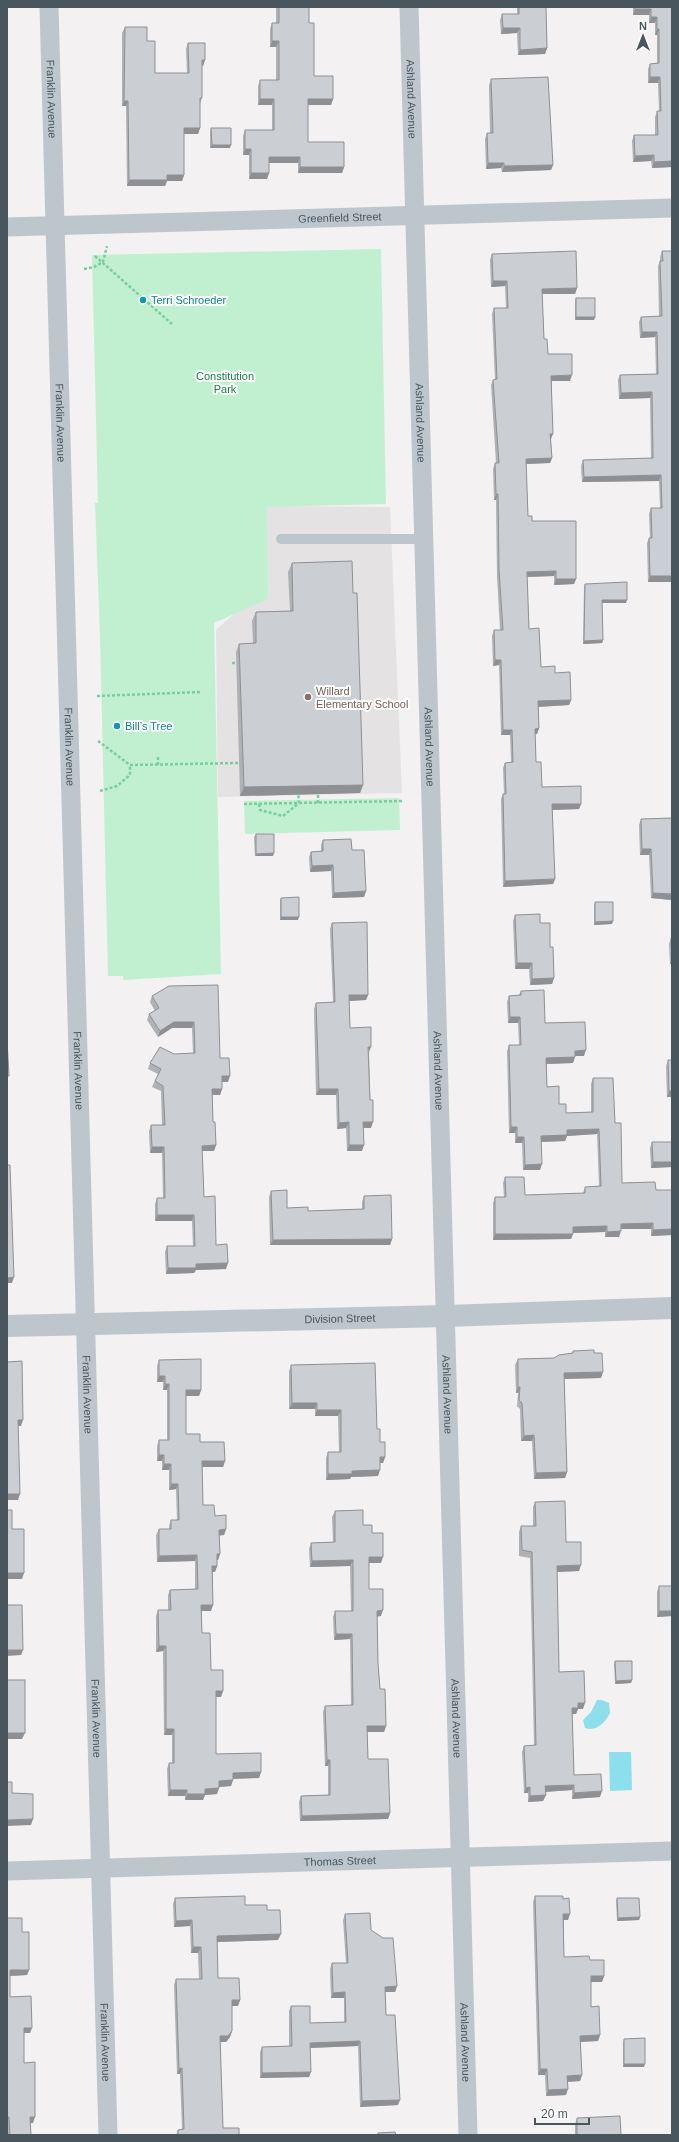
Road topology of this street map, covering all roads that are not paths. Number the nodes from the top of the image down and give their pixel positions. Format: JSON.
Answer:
{"nodes":[{"id":1,"x":49,"y":7,"type":"edge"},
{"id":2,"x":409,"y":7,"type":"edge"},
{"id":3,"x":672,"y":208,"type":"edge"},
{"id":4,"x":415,"y":215,"type":"junction"},
{"id":5,"x":55,"y":226,"type":"junction"},
{"id":6,"x":7,"y":227,"type":"edge"},
{"id":7,"x":281,"y":539,"type":"dead end"},
{"id":8,"x":425,"y":539,"type":"junction"},
{"id":9,"x":672,"y":1308,"type":"edge"},
{"id":10,"x":447,"y":1316,"type":"junction"},
{"id":11,"x":85,"y":1324,"type":"junction"},
{"id":12,"x":7,"y":1326,"type":"edge"},
{"id":13,"x":672,"y":1851,"type":"edge"},
{"id":14,"x":461,"y":1858,"type":"junction"},
{"id":15,"x":100,"y":1868,"type":"junction"},
{"id":16,"x":7,"y":1870,"type":"edge"},
{"id":17,"x":108,"y":2135,"type":"edge"},
{"id":18,"x":468,"y":2135,"type":"edge"}],
"edges":[{"from":1,"to":5,"type":"street","name":"Franklin Avenue"},
{"from":2,"to":4,"type":"street","name":"Ashland Avenue"},
{"from":3,"to":4,"type":"street","name":"Greenfield Street"},
{"from":4,"to":5,"type":"street","name":"Greenfield Street"},
{"from":4,"to":8,"type":"street","name":"Ashland Avenue"},
{"from":5,"to":6,"type":"street","name":"Greenfield Street"},
{"from":5,"to":11,"type":"street","name":"Franklin Avenue"},
{"from":7,"to":8,"type":"lane"},
{"from":8,"to":10,"type":"street","name":"Ashland Avenue"},
{"from":9,"to":10,"type":"street","name":"Division Street"},
{"from":10,"to":11,"type":"street","name":"Division Street"},
{"from":10,"to":14,"type":"street","name":"Ashland Avenue"},
{"from":11,"to":12,"type":"street","name":"Division Street"},
{"from":11,"to":15,"type":"street","name":"Franklin Avenue"},
{"from":13,"to":14,"type":"street","name":"Thomas Street"},
{"from":14,"to":15,"type":"street","name":"Thomas Street"},
{"from":14,"to":18,"type":"street","name":"Ashland Avenue"},
{"from":15,"to":16,"type":"street","name":"Thomas Street"},
{"from":15,"to":17,"type":"street","name":"Franklin Avenue"}]}
